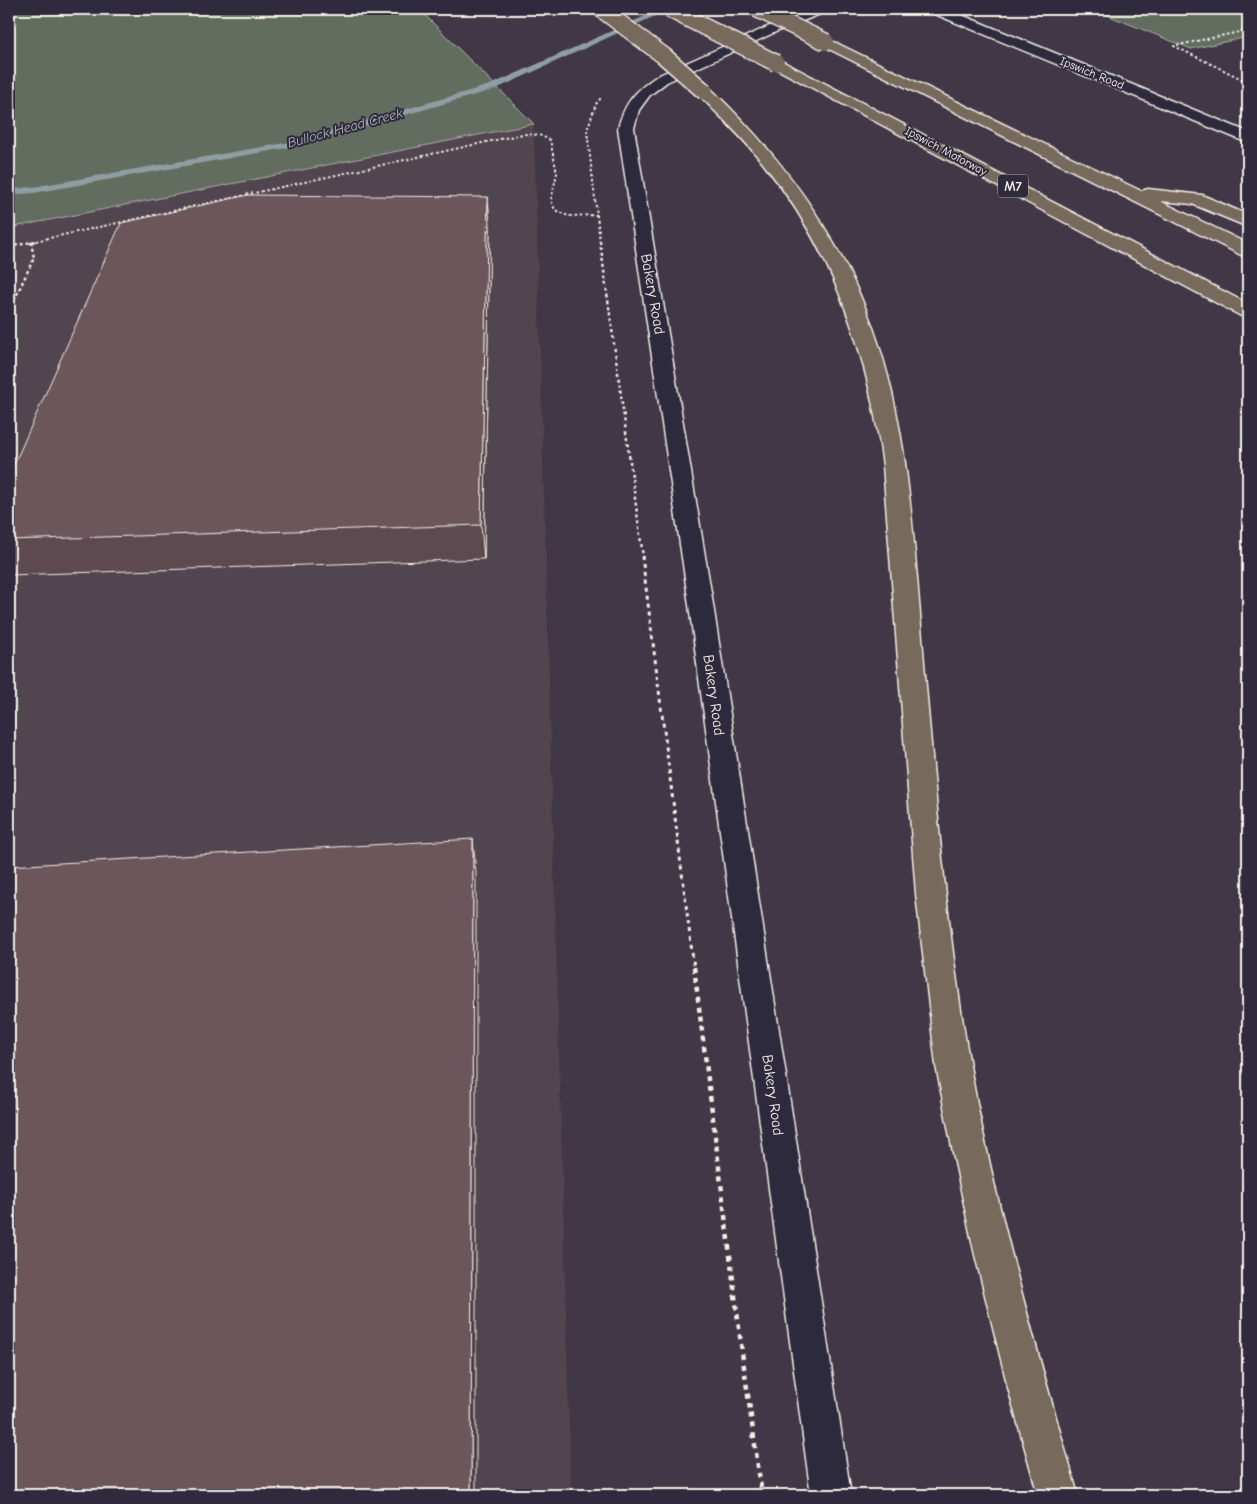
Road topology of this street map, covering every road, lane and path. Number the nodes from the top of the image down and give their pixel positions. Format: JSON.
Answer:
{"nodes":[{"id":1,"x":601,"y":9,"type":"edge"},
{"id":2,"x":669,"y":9,"type":"edge"},
{"id":3,"x":757,"y":9,"type":"edge"},
{"id":4,"x":820,"y":9,"type":"edge"},
{"id":5,"x":849,"y":9,"type":"edge"},
{"id":6,"x":862,"y":9,"type":"edge"},
{"id":7,"x":935,"y":9,"type":"edge"},
{"id":8,"x":1248,"y":30,"type":"edge"},
{"id":9,"x":1248,"y":82,"type":"edge"},
{"id":10,"x":1248,"y":138,"type":"edge"},
{"id":11,"x":1129,"y":191,"type":"junction"},
{"id":12,"x":598,"y":216,"type":"dead end"},
{"id":13,"x":1248,"y":222,"type":"edge"},
{"id":14,"x":32,"y":242,"type":"junction"},
{"id":15,"x":9,"y":247,"type":"edge"},
{"id":16,"x":1248,"y":251,"type":"edge"},
{"id":17,"x":9,"y":310,"type":"edge"},
{"id":18,"x":1248,"y":312,"type":"edge"},
{"id":19,"x":831,"y":1495,"type":"edge"},
{"id":20,"x":1058,"y":1495,"type":"edge"}],
"edges":[{"from":1,"to":20,"type":"highway","bridge":true},
{"from":2,"to":18,"type":"highway","name":"Ipswich Motorway","number":"M7","bridge":true},
{"from":3,"to":11,"type":"highway","bridge":true},
{"from":4,"to":19,"type":"street","name":"Bakery Road"},
{"from":5,"to":6,"type":"path"},
{"from":7,"to":10,"type":"street","name":"Ipswich Road"},
{"from":8,"to":9,"type":"path"},
{"from":11,"to":13,"type":"highway"},
{"from":11,"to":16,"type":"highway"},
{"from":12,"to":14,"type":"path"},
{"from":14,"to":15,"type":"path"},
{"from":14,"to":17,"type":"path"}]}
